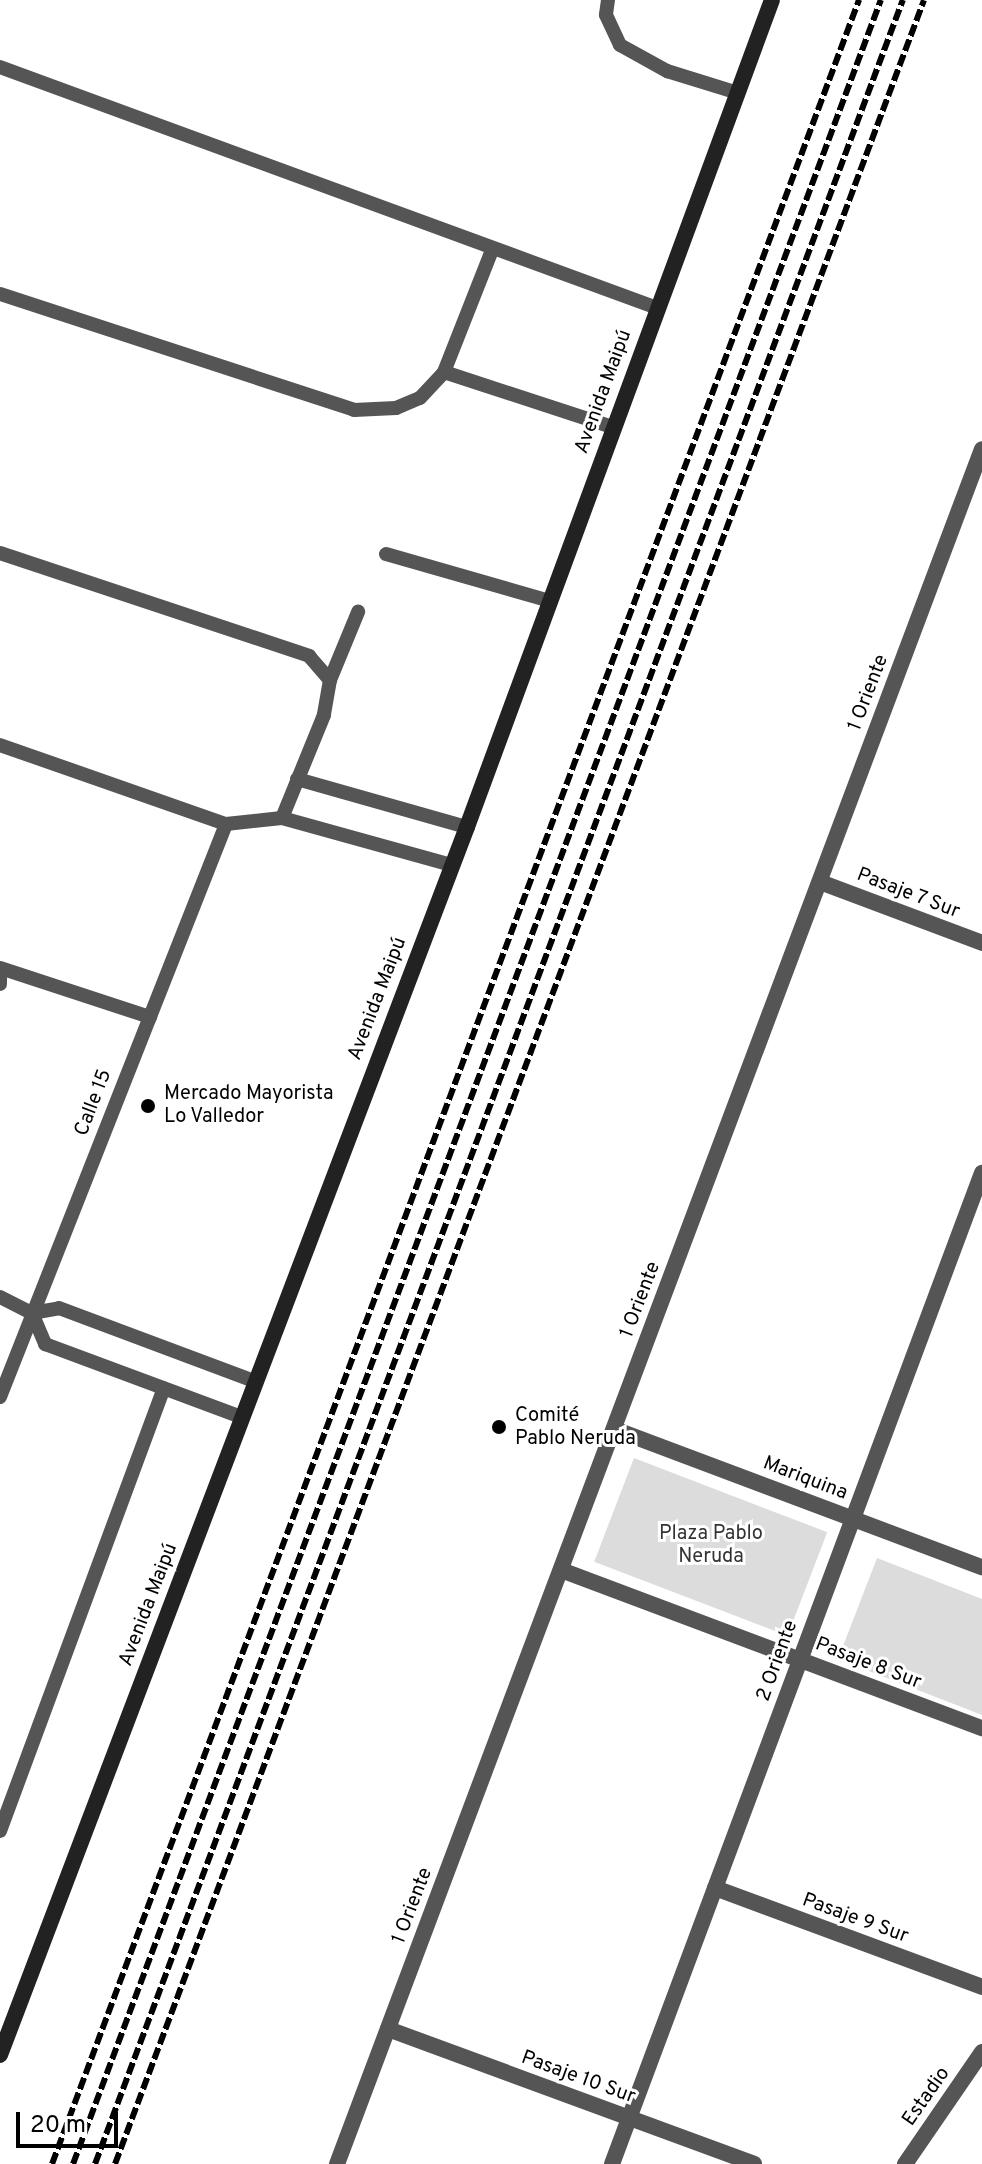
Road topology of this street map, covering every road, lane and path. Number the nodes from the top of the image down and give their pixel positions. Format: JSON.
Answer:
{"nodes":[{"id":1,"x":608,"y":0,"type":"edge"},
{"id":2,"x":772,"y":0,"type":"edge"},
{"id":3,"x":0,"y":67,"type":"edge"},
{"id":4,"x":738,"y":93,"type":"junction"},
{"id":5,"x":492,"y":250,"type":"junction"},
{"id":6,"x":0,"y":294,"type":"edge"},
{"id":7,"x":657,"y":308,"type":"junction"},
{"id":8,"x":444,"y":372,"type":"junction"},
{"id":9,"x":612,"y":427,"type":"junction"},
{"id":10,"x":982,"y":449,"type":"edge"},
{"id":11,"x":0,"y":553,"type":"edge"},
{"id":12,"x":386,"y":554,"type":"dead end"},
{"id":13,"x":550,"y":601,"type":"junction"},
{"id":14,"x":358,"y":612,"type":"dead end"},
{"id":15,"x":330,"y":680,"type":"junction"},
{"id":16,"x":0,"y":745,"type":"edge"},
{"id":17,"x":297,"y":779,"type":"junction"},
{"id":18,"x":282,"y":818,"type":"junction"},
{"id":19,"x":226,"y":824,"type":"junction"},
{"id":20,"x":467,"y":827,"type":"junction"},
{"id":21,"x":451,"y":865,"type":"junction"},
{"id":22,"x":820,"y":882,"type":"junction"},
{"id":23,"x":982,"y":943,"type":"edge"},
{"id":24,"x":0,"y":968,"type":"edge"},
{"id":25,"x":0,"y":975,"type":"edge"},
{"id":26,"x":0,"y":984,"type":"edge"},
{"id":27,"x":150,"y":1017,"type":"junction"},
{"id":28,"x":982,"y":1173,"type":"edge"},
{"id":29,"x":0,"y":1297,"type":"edge"},
{"id":30,"x":32,"y":1313,"type":"junction"},
{"id":31,"x":254,"y":1381,"type":"junction"},
{"id":32,"x":164,"y":1388,"type":"junction"},
{"id":33,"x":0,"y":1397,"type":"edge"},
{"id":34,"x":241,"y":1417,"type":"junction"},
{"id":35,"x":614,"y":1429,"type":"junction"},
{"id":36,"x":852,"y":1519,"type":"junction"},
{"id":37,"x":982,"y":1567,"type":"edge"},
{"id":38,"x":561,"y":1570,"type":"junction"},
{"id":39,"x":800,"y":1659,"type":"junction"},
{"id":40,"x":982,"y":1728,"type":"edge"},
{"id":41,"x":0,"y":1831,"type":"edge"},
{"id":42,"x":715,"y":1888,"type":"junction"},
{"id":43,"x":982,"y":1987,"type":"edge"},
{"id":44,"x":388,"y":2029,"type":"junction"},
{"id":45,"x":982,"y":2052,"type":"edge"},
{"id":46,"x":0,"y":2055,"type":"edge"},
{"id":47,"x":629,"y":2118,"type":"junction"},
{"id":48,"x":337,"y":2164,"type":"edge"},
{"id":49,"x":612,"y":2164,"type":"edge"},
{"id":50,"x":754,"y":2164,"type":"edge"},
{"id":51,"x":905,"y":2164,"type":"edge"}],
"edges":[{"from":1,"to":4,"type":"lane"},
{"from":2,"to":4,"type":"main road","name":"Avenida Maipú"},
{"from":3,"to":5,"type":"lane"},
{"from":4,"to":7,"type":"main road","name":"Avenida Maipú"},
{"from":5,"to":7,"type":"lane"},
{"from":5,"to":8,"type":"lane"},
{"from":6,"to":8,"type":"lane"},
{"from":7,"to":9,"type":"main road","name":"Avenida Maipú"},
{"from":8,"to":9,"type":"lane"},
{"from":9,"to":13,"type":"main road","name":"Avenida Maipú"},
{"from":10,"to":22,"type":"street","name":"1 Oriente"},
{"from":11,"to":15,"type":"lane"},
{"from":12,"to":13,"type":"lane"},
{"from":13,"to":20,"type":"main road","name":"Avenida Maipú"},
{"from":14,"to":15,"type":"lane"},
{"from":15,"to":17,"type":"lane"},
{"from":16,"to":19,"type":"lane"},
{"from":17,"to":18,"type":"lane"},
{"from":17,"to":20,"type":"lane"},
{"from":18,"to":19,"type":"lane"},
{"from":18,"to":21,"type":"lane"},
{"from":19,"to":27,"type":"lane","name":"Calle 15"},
{"from":20,"to":21,"type":"main road","name":"Avenida Maipú"},
{"from":21,"to":31,"type":"main road","name":"Avenida Maipú"},
{"from":22,"to":23,"type":"street","name":"Pasaje 7 Sur"},
{"from":22,"to":35,"type":"street","name":"1 Oriente"},
{"from":24,"to":27,"type":"lane"},
{"from":25,"to":26,"type":"lane"},
{"from":27,"to":30,"type":"lane","name":"Calle 15"},
{"from":28,"to":36,"type":"street","name":"2 Oriente"},
{"from":29,"to":30,"type":"lane"},
{"from":30,"to":31,"type":"lane"},
{"from":30,"to":32,"type":"lane"},
{"from":30,"to":33,"type":"lane","name":"Calle 15"},
{"from":31,"to":34,"type":"main road","name":"Avenida Maipú"},
{"from":32,"to":34,"type":"lane"},
{"from":32,"to":41,"type":"lane"},
{"from":34,"to":46,"type":"main road","name":"Avenida Maipú"},
{"from":35,"to":36,"type":"street","name":"Mariquina"},
{"from":35,"to":38,"type":"street","name":"1 Oriente"},
{"from":36,"to":37,"type":"street","name":"Mariquina"},
{"from":36,"to":39,"type":"street","name":"2 Oriente"},
{"from":38,"to":39,"type":"street","name":"Pasaje 8 Sur"},
{"from":38,"to":44,"type":"street","name":"1 Oriente"},
{"from":39,"to":40,"type":"street","name":"Pasaje 8 Sur"},
{"from":39,"to":42,"type":"street","name":"2 Oriente"},
{"from":42,"to":43,"type":"street","name":"Pasaje 9 Sur"},
{"from":42,"to":47,"type":"street","name":"2 Oriente"},
{"from":44,"to":47,"type":"street","name":"Pasaje 10 Sur"},
{"from":44,"to":48,"type":"street","name":"1 Oriente"},
{"from":45,"to":51,"type":"street","name":"Estadio"},
{"from":47,"to":49,"type":"street","name":"2 Oriente"},
{"from":47,"to":50,"type":"street","name":"Pasaje 10 Sur"}]}
